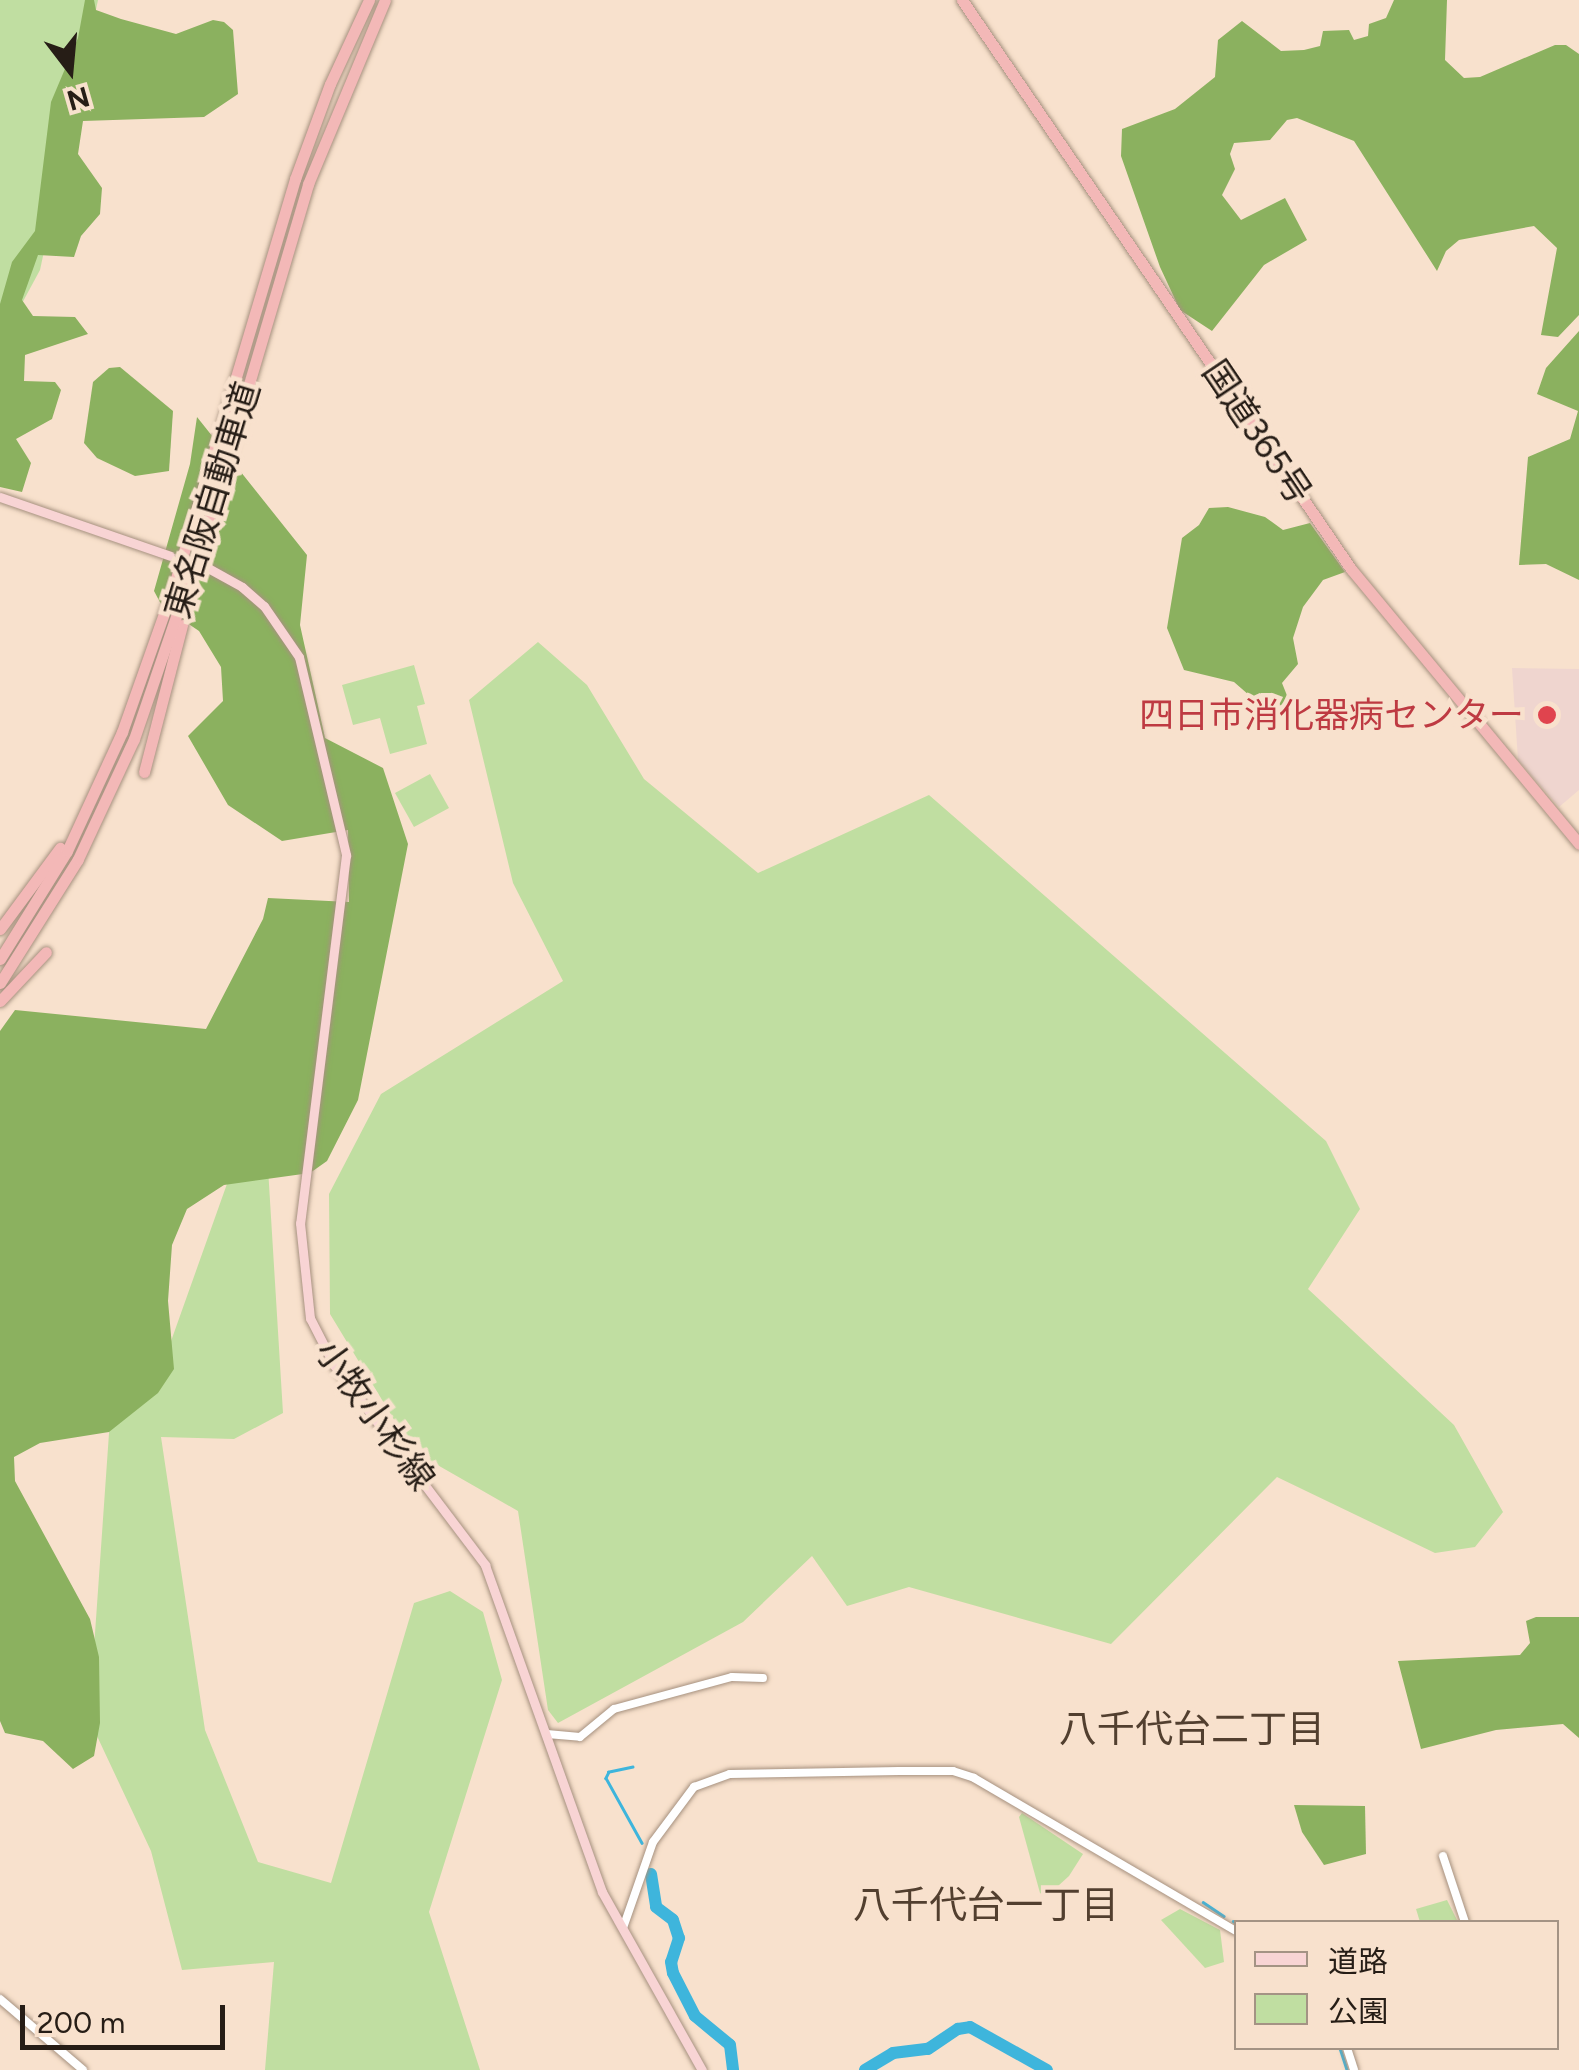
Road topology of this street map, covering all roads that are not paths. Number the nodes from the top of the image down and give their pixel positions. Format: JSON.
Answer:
{"nodes":[{"id":1,"x":369,"y":0,"type":"edge"},
{"id":2,"x":386,"y":0,"type":"edge"},
{"id":3,"x":962,"y":0,"type":"edge"},
{"id":4,"x":0,"y":497,"type":"edge"},
{"id":5,"x":206,"y":529,"type":"junction"},
{"id":6,"x":170,"y":556,"type":"dead end"},
{"id":7,"x":208,"y":568,"type":"dead end"},
{"id":8,"x":106,"y":770,"type":"junction"},
{"id":9,"x":144,"y":772,"type":"dead end"},
{"id":10,"x":1579,"y":844,"type":"edge"},
{"id":11,"x":0,"y":929,"type":"edge"},
{"id":12,"x":46,"y":952,"type":"dead end"},
{"id":13,"x":0,"y":959,"type":"edge"},
{"id":14,"x":0,"y":983,"type":"edge"},
{"id":15,"x":0,"y":1001,"type":"edge"},
{"id":16,"x":762,"y":1678,"type":"dead end"},
{"id":17,"x":547,"y":1734,"type":"junction"},
{"id":18,"x":1443,"y":1856,"type":"dead end"},
{"id":19,"x":1464,"y":1920,"type":"edge"},
{"id":20,"x":623,"y":1928,"type":"junction"},
{"id":21,"x":1234,"y":1930,"type":"edge"},
{"id":22,"x":0,"y":1999,"type":"edge"},
{"id":23,"x":83,"y":2070,"type":"edge"},
{"id":24,"x":702,"y":2070,"type":"edge"}],
"edges":[{"from":1,"to":8,"type":"highway","name":"東名阪自動車道"},
{"from":2,"to":5,"type":"highway","name":"東名阪自動車道"},
{"from":3,"to":10,"type":"highway","name":"国道365号"},
{"from":4,"to":6,"type":"main road"},
{"from":5,"to":9,"type":"highway"},
{"from":5,"to":14,"type":"highway","name":"東名阪自動車道"},
{"from":7,"to":17,"type":"main road","name":"小牧小杉線"},
{"from":8,"to":11,"type":"highway"},
{"from":8,"to":13,"type":"highway","name":"東名阪自動車道"},
{"from":12,"to":15,"type":"highway"},
{"from":16,"to":17,"type":"street"},
{"from":17,"to":20,"type":"main road","name":"小牧小杉線"},
{"from":18,"to":19,"type":"street"},
{"from":20,"to":21,"type":"street"},
{"from":20,"to":24,"type":"main road","name":"小牧小杉線"},
{"from":22,"to":23,"type":"street"}]}
